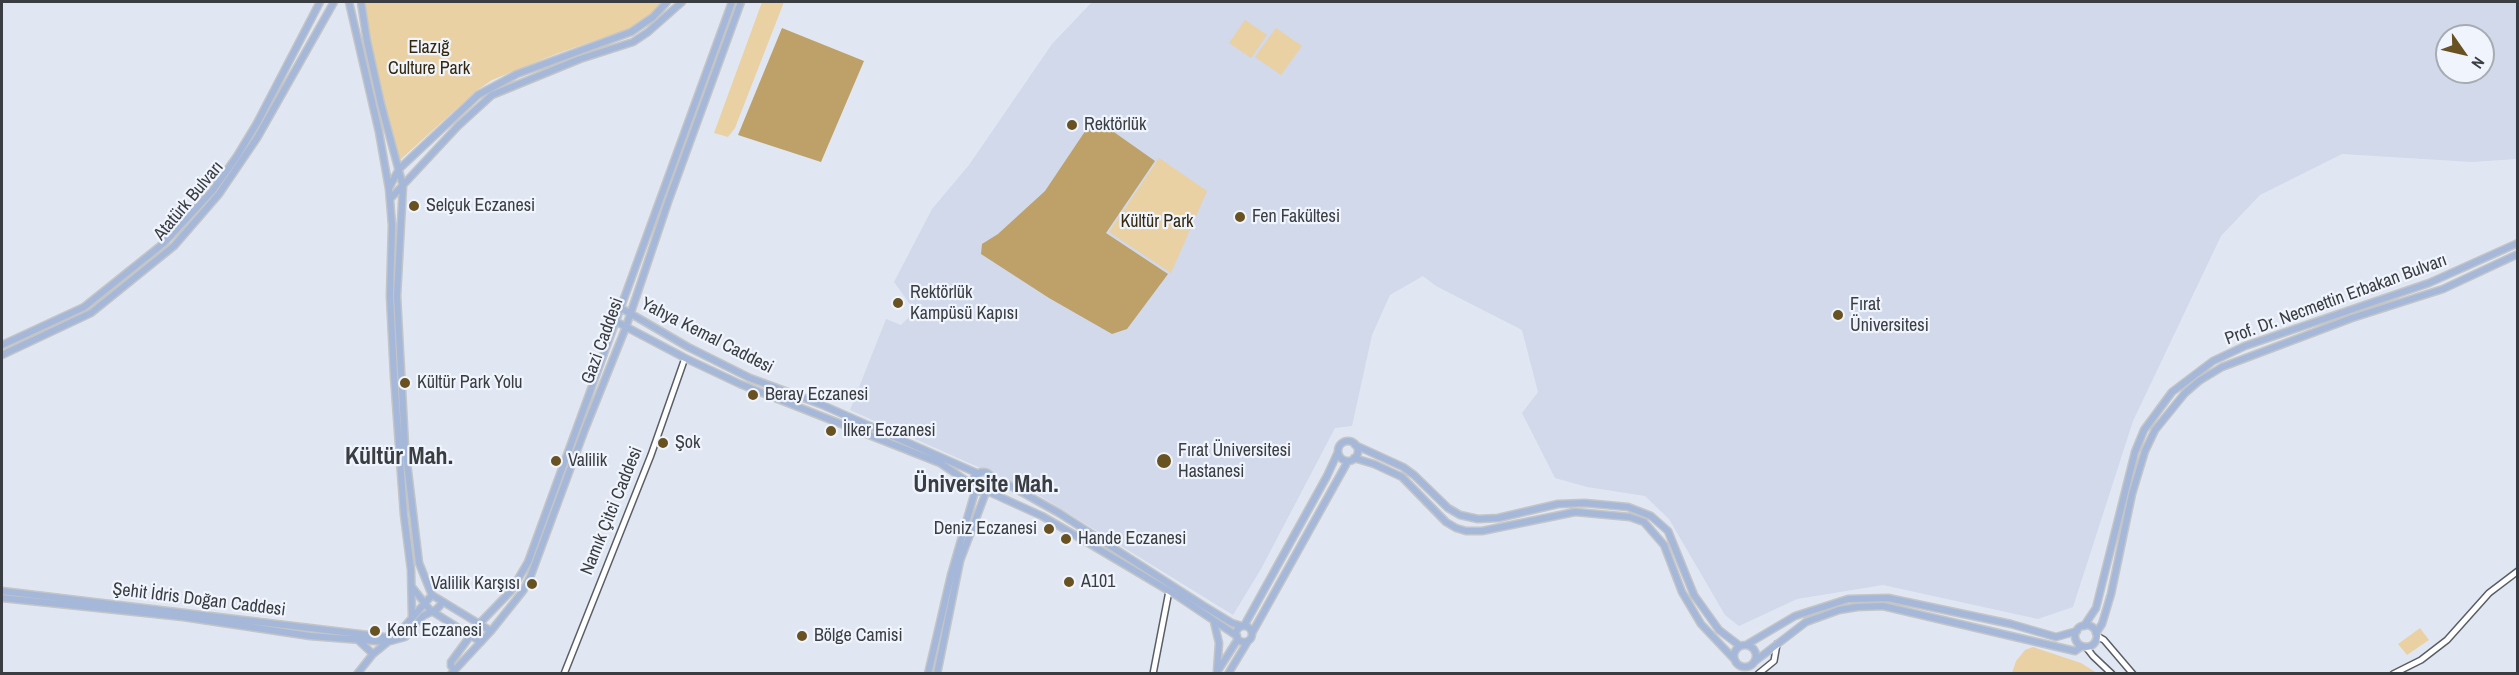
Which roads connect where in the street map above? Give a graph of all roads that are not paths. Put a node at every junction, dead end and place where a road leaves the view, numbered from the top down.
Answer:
1 (320, 2) edge
2 (334, 2) edge
3 (349, 2) edge
4 (361, 2) edge
5 (667, 2) edge
6 (682, 2) edge
7 (732, 2) edge
8 (741, 2) edge
9 (399, 169) junction
10 (403, 186) junction
11 (389, 189) junction
12 (390, 199) junction
13 (2517, 243) edge
14 (2517, 254) edge
15 (621, 308) junction
16 (630, 313) junction
17 (615, 321) junction
18 (626, 327) junction
19 (2, 345) edge
20 (2, 356) edge
21 (685, 358) junction
22 (1355, 445) junction
23 (1338, 452) junction
24 (1351, 459) junction
25 (979, 474) junction
26 (993, 480) junction
27 (975, 487) junction
28 (986, 491) junction
29 (2517, 571) edge
30 (411, 586) junction
31 (2, 591) edge
32 (1169, 591) junction
33 (432, 595) junction
34 (2, 598) edge
35 (423, 603) junction
36 (442, 603) junction
37 (433, 612) junction
38 (412, 616) junction
39 (1214, 621) junction
40 (479, 624) junction
41 (1243, 626) junction
42 (2084, 626) junction
43 (491, 631) junction
44 (2077, 631) junction
45 (1252, 633) junction
46 (2096, 634) junction
47 (471, 636) junction
48 (1237, 638) junction
49 (358, 640) junction
50 (390, 640) junction
51 (1248, 641) junction
52 (481, 642) junction
53 (1777, 644) junction
54 (1743, 645) junction
55 (2084, 646) junction
56 (373, 654) junction
57 (1735, 660) junction
58 (1754, 662) junction
59 (453, 672) edge
60 (1217, 672) edge
61 (357, 674) edge
62 (564, 674) edge
63 (928, 674) edge
64 (937, 674) edge
65 (1153, 674) edge
66 (1228, 674) edge
67 (1758, 674) edge
68 (2112, 674) edge
69 (2133, 674) edge
70 (2392, 674) edge

1 - 19 main road, Atatürk Bulvarı
2 - 20 main road, Atatürk Bulvarı
3 - 11 main road
4 - 9 main road
5 - 9 main road
6 - 10 main road
7 - 15 main road, Gazi Caddesi
8 - 16 main road, Gazi Caddesi
9 - 10 main road
9 - 11 main road
10 - 12 main road
10 - 33 main road
11 - 12 main road
12 - 30 main road
13 - 42 main road, Prof. Dr. Necmettin Erbakan Bulvarı
14 - 46 main road, Prof. Dr. Necmettin Erbakan Bulvarı
15 - 16 main road, Yahya Kemal Caddesi
15 - 17 main road, Gazi Caddesi
16 - 18 main road, Gazi Caddesi
16 - 25 main road, Yahya Kemal Caddesi
17 - 18 main road, Yahya Kemal Caddesi
17 - 40 main road, Gazi Caddesi
18 - 21 main road, Yahya Kemal Caddesi
18 - 43 main road, Gazi Caddesi
21 - 27 main road, Yahya Kemal Caddesi
21 - 62 street, Namık Çitci Caddesi
22 - 23 main road
22 - 24 main road
22 - 54 main road
23 - 24 main road
23 - 41 main road
24 - 45 main road
24 - 57 main road
25 - 26 main road
25 - 27 main road
26 - 28 main road
26 - 41 main road
27 - 28 main road
27 - 63 main road
28 - 32 main road
28 - 64 main road
29 - 70 street
30 - 35 main road
30 - 38 main road
31 - 50 main road, Şehit İdris Doğan Caddesi
32 - 39 main road
32 - 65 street
33 - 35 main road
33 - 36 main road
34 - 49 main road, Şehit İdris Doğan Caddesi
35 - 37 main road
35 - 38 main road
36 - 37 main road
36 - 40 main road
37 - 47 main road
37 - 50 main road
38 - 50 main road
39 - 48 main road
39 - 60 main road
40 - 43 main road
40 - 47 main road, Gazi Caddesi
41 - 45 main road
41 - 48 main road
42 - 44 main road
42 - 46 main road
43 - 52 main road, Gazi Caddesi
44 - 54 main road
44 - 55 main road
45 - 51 main road
46 - 55 main road
46 - 69 street
47 - 52 main road
47 - 59 main road, Gazi Caddesi
48 - 51 main road
48 - 60 main road
49 - 50 main road, Şehit İdris Doğan Caddesi
49 - 56 main road
50 - 56 main road
51 - 66 main road
52 - 59 main road, Gazi Caddesi
53 - 55 main road
53 - 58 main road
53 - 67 street
54 - 57 main road
54 - 58 main road
55 - 68 street
56 - 61 main road
57 - 58 main road

